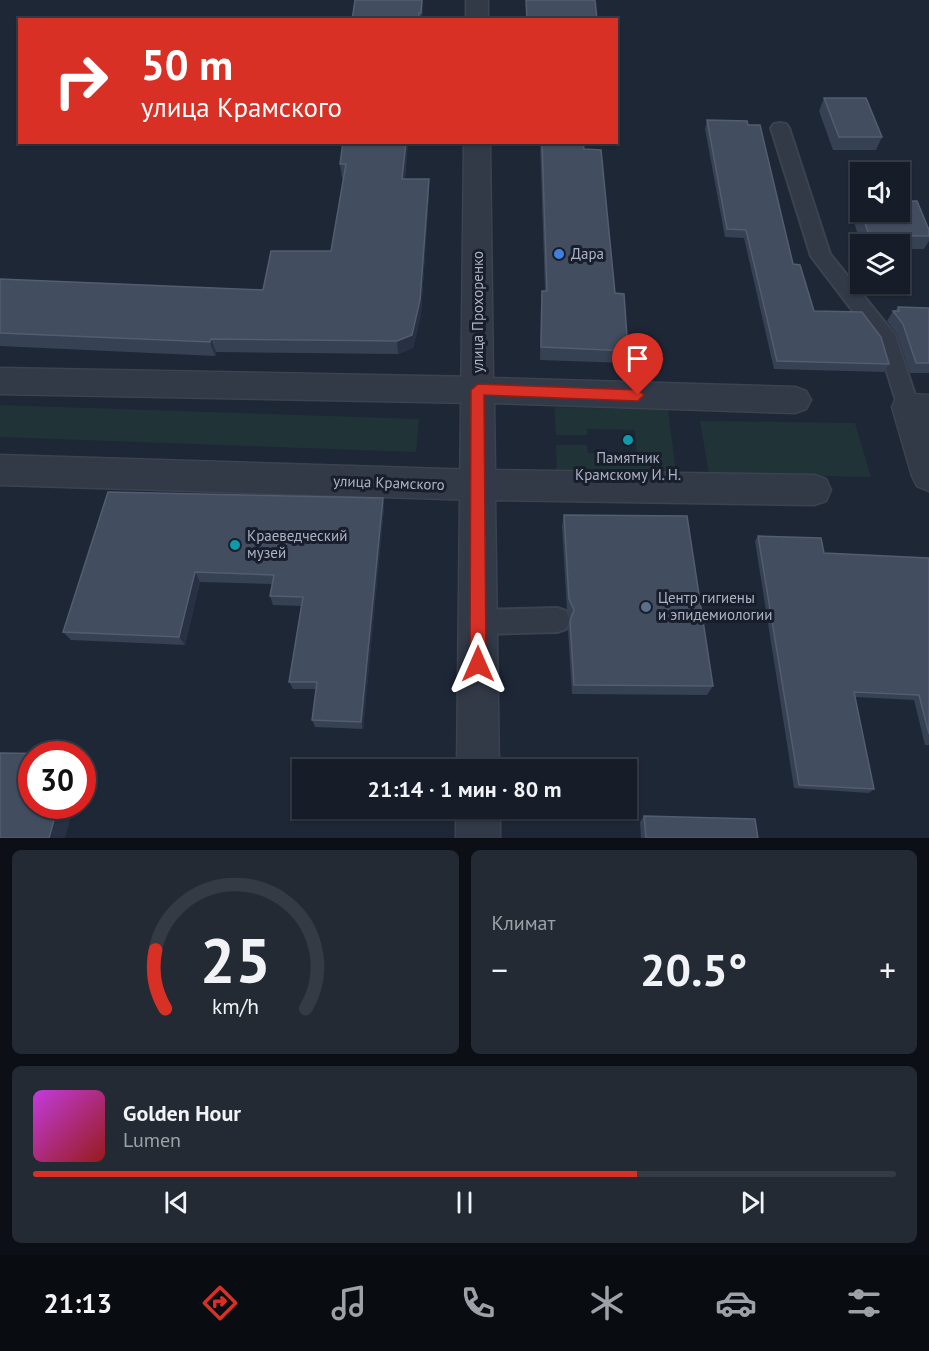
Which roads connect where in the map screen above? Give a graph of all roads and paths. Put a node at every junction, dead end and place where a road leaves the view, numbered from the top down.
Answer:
1 (477, 0) edge
2 (477, 18) edge
3 (780, 128) dead end
4 (477, 144) edge
5 (0, 381) edge
6 (478, 390) junction
7 (795, 400) dead end
8 (918, 408) edge
9 (0, 470) edge
10 (929, 477) edge
11 (478, 485) junction
12 (814, 490) dead end
13 (557, 620) dead end
14 (478, 622) junction
15 (478, 759) edge
16 (478, 819) edge
17 (478, 838) edge

1 - 2 street
3 - 8 lane
4 - 6 street, улица Прохоренко
5 - 6 street
6 - 7 street
6 - 11 street, улица Прохоренко
8 - 10 street
9 - 11 street, улица Крамского
11 - 12 street, улица Крамского
11 - 14 street, улица Прохоренко
13 - 14 lane
14 - 15 street, улица Прохоренко
16 - 17 street

